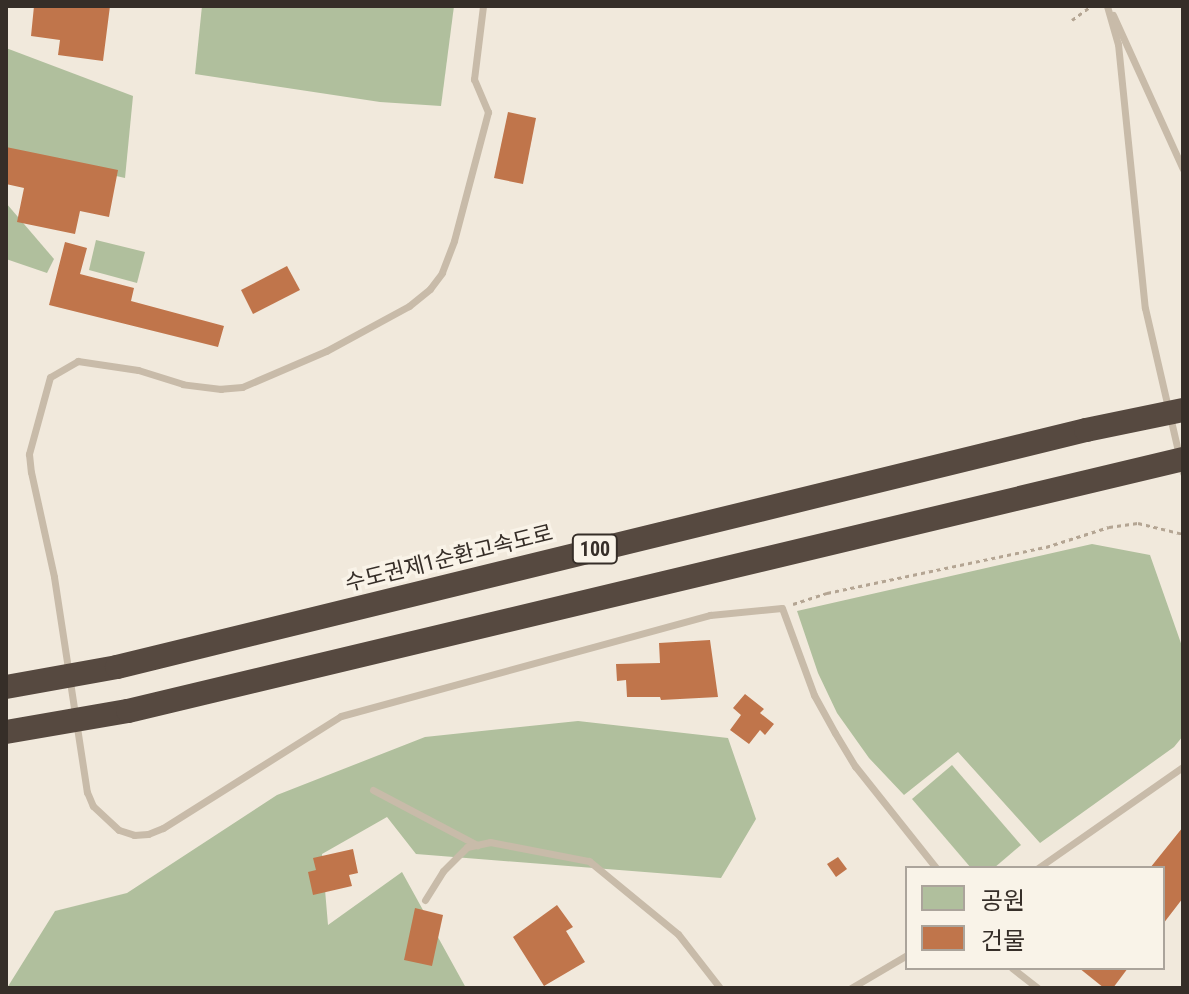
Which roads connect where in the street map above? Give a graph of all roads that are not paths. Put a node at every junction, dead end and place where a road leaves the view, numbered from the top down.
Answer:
1 (483, 6) edge
2 (1108, 6) edge
3 (1183, 169) edge
4 (1176, 412) edge
5 (1183, 459) edge
6 (1183, 473) edge
7 (6, 687) edge
8 (6, 732) edge
9 (1183, 767) edge
10 (373, 790) dead end
11 (477, 845) junction
12 (934, 866) edge
13 (1041, 866) edge
14 (425, 900) dead end
15 (905, 956) edge
16 (1015, 970) edge
17 (720, 988) edge
18 (851, 988) edge
19 (1038, 988) edge

1 - 12 lane
2 - 3 lane
2 - 4 lane
4 - 6 lane
4 - 7 highway, 수도권제1순환고속도로 / 100
5 - 8 highway, 100
9 - 13 lane
10 - 11 lane
11 - 14 lane
11 - 17 lane
15 - 18 lane
16 - 19 lane

